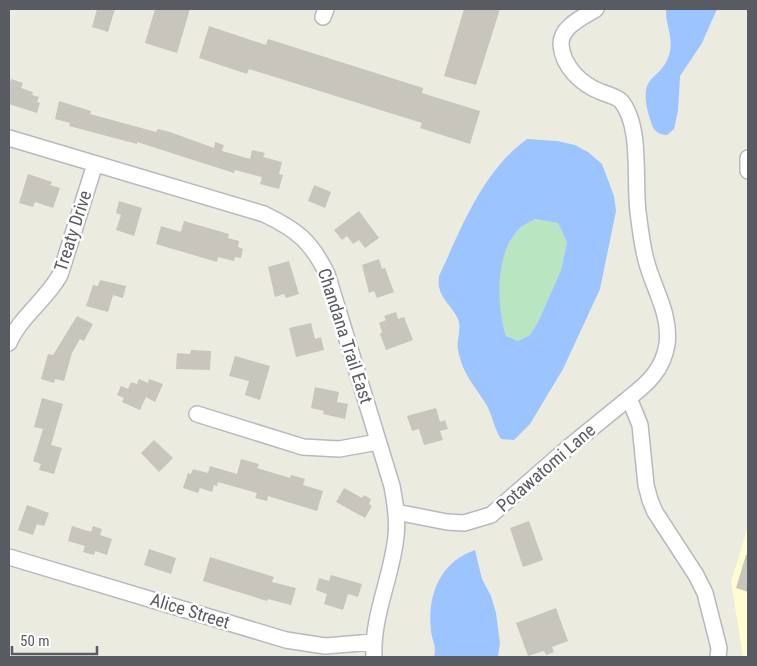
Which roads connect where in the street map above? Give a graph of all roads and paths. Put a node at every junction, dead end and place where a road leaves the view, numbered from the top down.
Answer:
1 (596, 9) edge
2 (9, 138) edge
3 (748, 158) edge
4 (95, 164) junction
5 (748, 170) edge
6 (9, 342) edge
7 (629, 398) junction
8 (196, 414) dead end
9 (378, 442) junction
10 (396, 512) junction
11 (9, 558) edge
12 (374, 650) edge
13 (718, 657) edge

1 - 7 street, Potawatomi Lane
2 - 4 street, Chandana Trail East
3 - 5 street
4 - 6 street, Treaty Drive
4 - 9 street, Chandana Trail East
7 - 10 street, Potawatomi Lane
7 - 13 street
8 - 9 street
9 - 10 street, Chandana Trail East
10 - 12 street, Chandana Trail East
11 - 12 street, Alice Street

